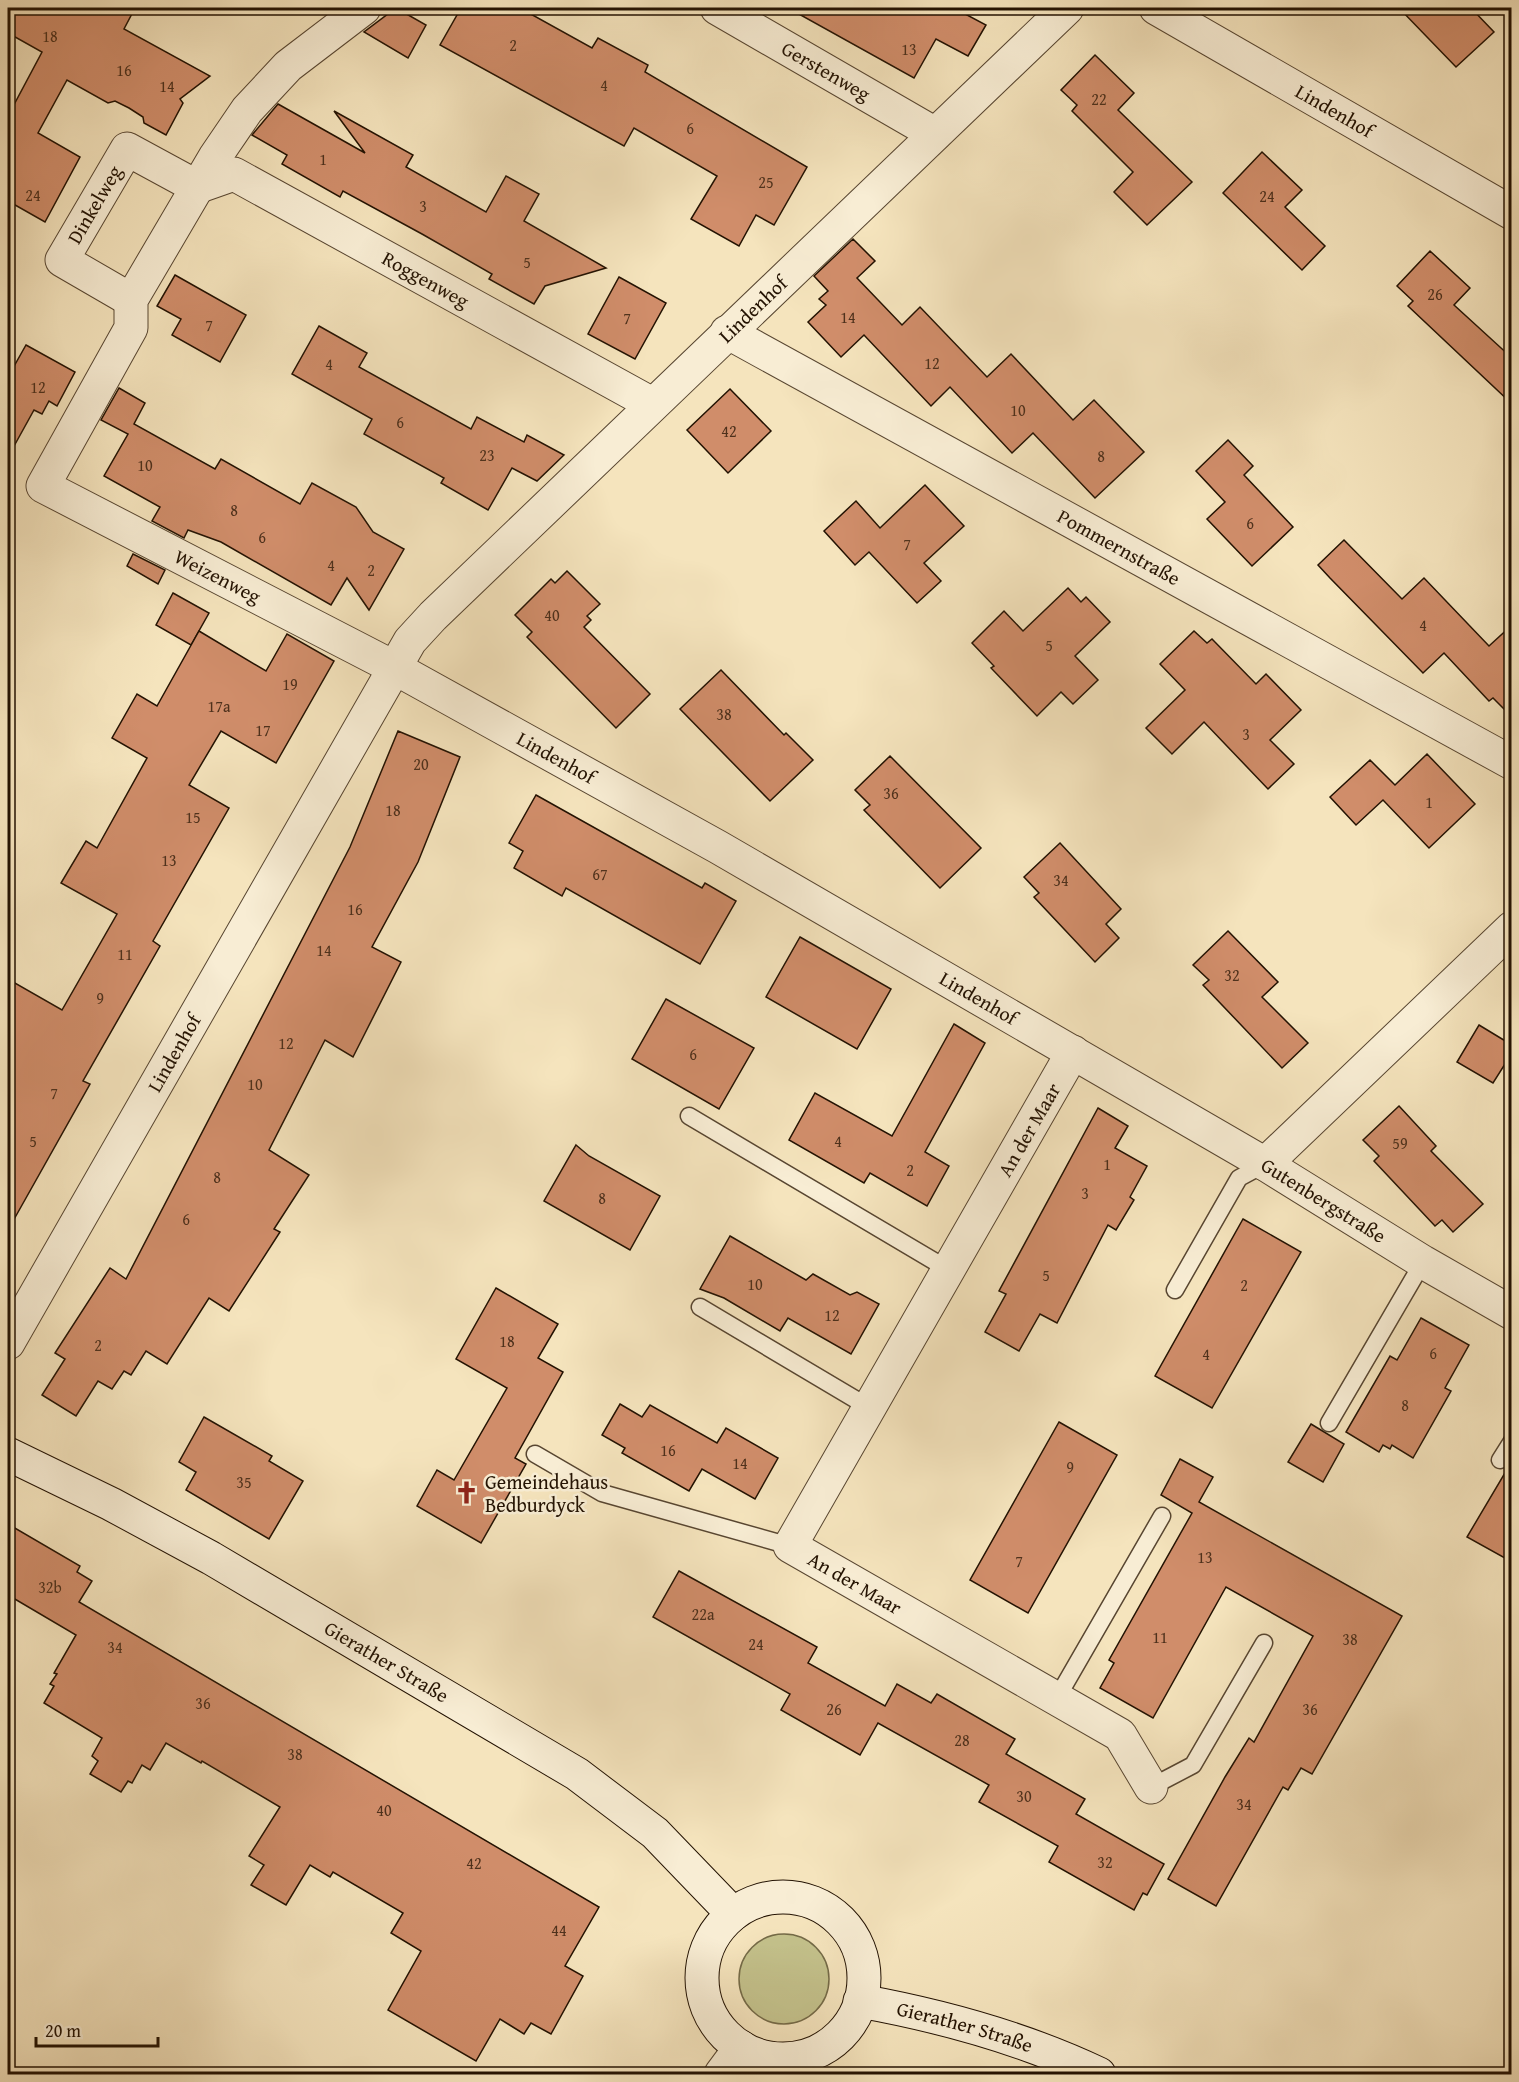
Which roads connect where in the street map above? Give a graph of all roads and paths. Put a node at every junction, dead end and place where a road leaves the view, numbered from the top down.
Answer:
1 (364, 8) edge
2 (717, 8) edge
3 (1067, 8) edge
4 (1156, 8) edge
5 (935, 134) junction
6 (197, 187) junction
7 (1512, 213) edge
8 (131, 300) junction
9 (727, 332) junction
10 (652, 404) junction
11 (393, 667) junction
12 (1512, 763) edge
13 (1512, 928) edge
14 (1073, 1052) junction
15 (689, 1116) dead end
16 (1265, 1164) junction
17 (1423, 1262) junction
18 (949, 1270) junction
19 (1176, 1290) dead end
20 (700, 1307) dead end
21 (1512, 1313) edge
22 (8, 1343) edge
23 (870, 1408) junction
24 (1329, 1423) dead end
25 (1512, 1441) edge
26 (8, 1454) edge
27 (535, 1454) dead end
28 (1500, 1460) dead end
29 (1162, 1516) dead end
30 (790, 1546) junction
31 (1264, 1643) dead end
32 (1058, 1698) junction
33 (1151, 1787) joint
34 (733, 1914) junction
35 (861, 2001) junction
36 (741, 2047) junction
37 (721, 2074) edge
38 (1099, 2074) edge

1 - 6 street
2 - 5 street, Gerstenweg
3 - 5 street, Lindenhof
4 - 7 street, Lindenhof
5 - 9 street, Lindenhof
6 - 8 street
6 - 8 street, Dinkelweg
6 - 10 street, Roggenweg
8 - 11 street, Weizenweg
9 - 10 street, Lindenhof
9 - 12 street, Pommernstraße
10 - 11 street, Lindenhof
11 - 14 street, Lindenhof
11 - 22 street, Lindenhof
13 - 16 street
14 - 16 street, Lindenhof
14 - 18 street, An der Maar
15 - 18 lane
16 - 17 street, Gutenbergstraße
16 - 19 lane, Gutenbergstraße
17 - 21 street, Gutenbergstraße
17 - 24 lane
18 - 23 street, An der Maar
20 - 23 lane
23 - 30 street, An der Maar
25 - 28 lane
26 - 34 street, Gierather Straße
27 - 30 lane
29 - 32 lane
30 - 32 street, An der Maar
31 - 33 lane, An der Maar
32 - 33 street, An der Maar
34 - 35 street
34 - 36 street
35 - 36 street
35 - 38 street, Gierather Straße
36 - 37 street

